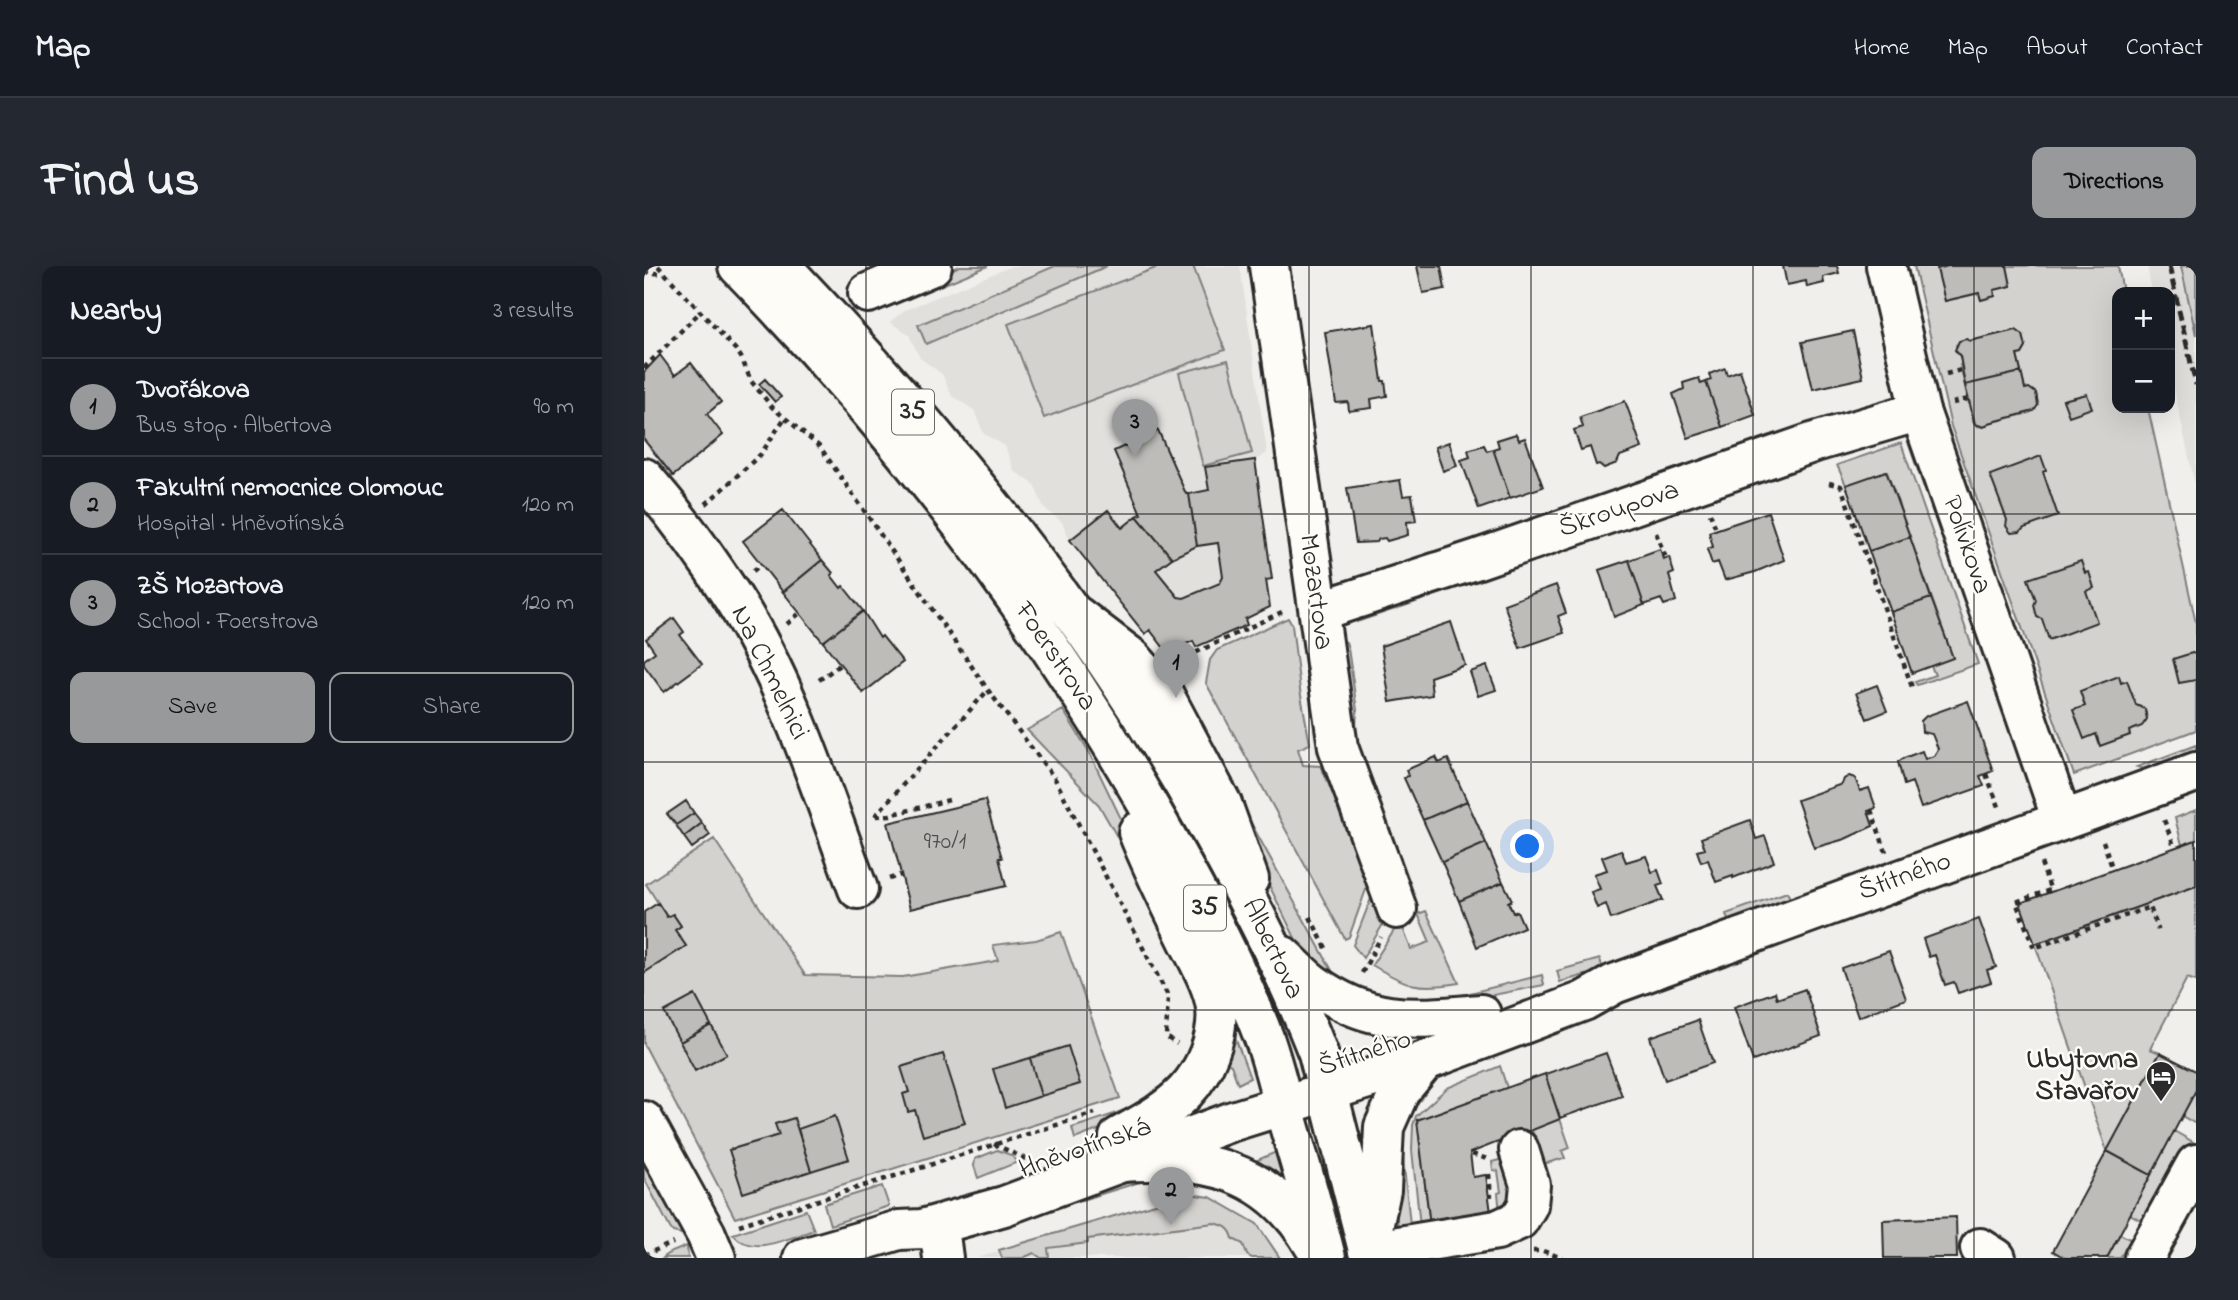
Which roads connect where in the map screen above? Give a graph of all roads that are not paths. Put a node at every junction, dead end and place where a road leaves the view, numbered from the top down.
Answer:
1 (738, 266) edge
2 (781, 266) edge
3 (932, 266) edge
4 (1269, 266) edge
5 (1886, 266) edge
6 (868, 293) dead end
7 (1920, 411) junction
8 (644, 478) edge
9 (1038, 563) joint
10 (1307, 609) junction
11 (1113, 743) junction
12 (2196, 772) edge
13 (2062, 820) junction
14 (875, 883) road end
15 (1397, 909) road end
16 (1268, 938) junction
17 (1614, 984) junction
18 (1481, 1014) junction
19 (1425, 1060) junction
20 (1324, 1080) junction
21 (1280, 1094) junction
22 (644, 1121) edge
23 (1113, 1137) junction
24 (1519, 1150) dead end
25 (2196, 1164) edge
26 (944, 1241) edge
27 (902, 1244) edge
28 (1369, 1254) edge
29 (716, 1258) edge
30 (803, 1258) edge
31 (1324, 1258) edge
32 (2144, 1258) edge

1 - 11 street, Foerstrova / 35
2 - 9 street, Foerstrova / 35
3 - 6 street
4 - 10 street, Mozartova
5 - 7 street, Polívkova
7 - 10 street, Škroupova
7 - 13 street, Polívkova
8 - 14 street, Na Chmelnici
9 - 16 street, Albertova / 35
10 - 15 street, Mozartova
11 - 21 street, Foerstrova / 35
11 - 23 street
12 - 13 street, Štítného
13 - 17 street, Štítného
16 - 18 street
16 - 20 street, Albertova / 35
17 - 18 street, Štítného
17 - 19 street, Štítného
18 - 20 street, Štítného
19 - 20 street, Štítného
19 - 28 street
20 - 21 street, Hněvotínská
20 - 28 street, Albertova / 35
21 - 23 street, Hněvotínská
21 - 31 street, 35
22 - 29 street
23 - 26 street, Hněvotínská
23 - 27 street, Hněvotínská
23 - 31 street
24 - 28 street
25 - 32 street
26 - 27 street, Hněvotínská
27 - 30 street, Hněvotínská

